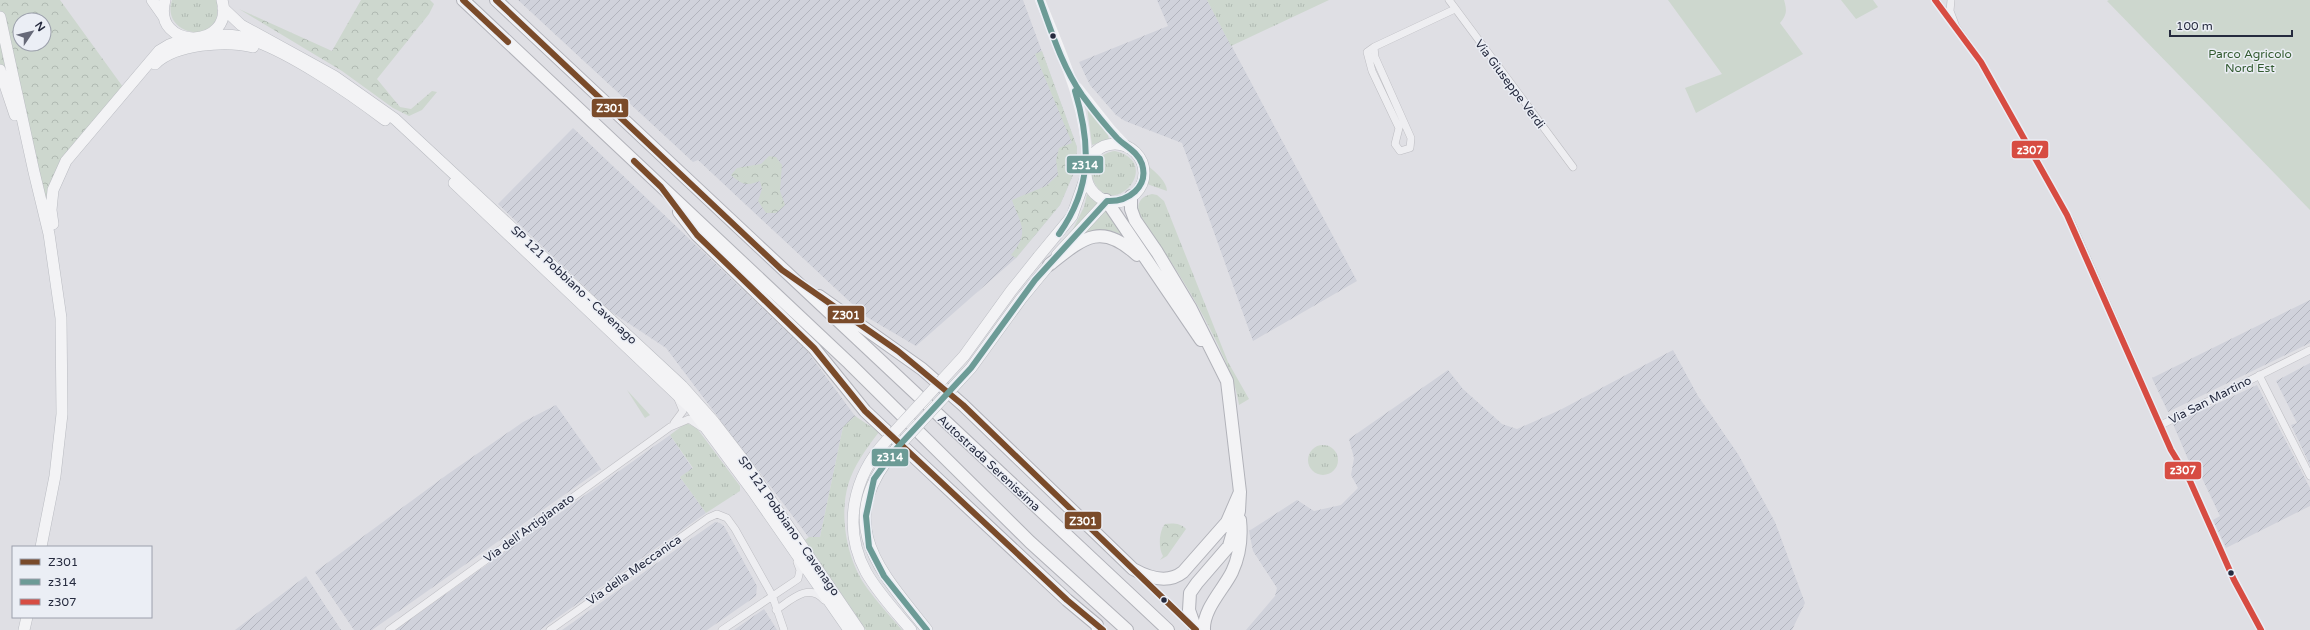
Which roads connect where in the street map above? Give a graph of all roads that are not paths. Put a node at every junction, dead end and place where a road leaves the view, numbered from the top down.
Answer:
1 (152, 0) edge
2 (166, 0) edge
3 (463, 0) edge
4 (496, 0) edge
5 (1040, 0) edge
6 (1449, 0) edge
7 (1935, 0) edge
8 (1951, 0) edge
9 (222, 4) edge
10 (1455, 9) junction
11 (0, 17) edge
12 (167, 21) junction
13 (1956, 27) junction
14 (208, 35) junction
15 (188, 38) junction
16 (1374, 47) junction
17 (0, 70) edge
18 (314, 73) junction
19 (1071, 77) junction
20 (126, 90) junction
21 (1128, 148) junction
22 (1087, 164) junction
23 (1573, 167) dead end
24 (1086, 176) junction
25 (661, 187) junction
26 (1131, 196) junction
27 (1106, 201) junction
28 (42, 205) junction
29 (1049, 265) junction
30 (782, 270) junction
31 (1154, 272) junction
32 (60, 308) junction
33 (2310, 350) edge
34 (1224, 372) junction
35 (2259, 375) junction
36 (659, 376) junction
37 (2160, 425) junction
38 (670, 427) junction
39 (736, 468) junction
40 (2310, 476) edge
41 (1240, 492) junction
42 (1239, 511) junction
43 (788, 542) junction
44 (41, 546) edge
45 (811, 576) junction
46 (798, 579) junction
47 (772, 595) junction
48 (776, 610) junction
49 (27, 618) edge
50 (841, 618) junction
51 (24, 630) edge
52 (389, 630) edge
53 (550, 630) edge
54 (722, 630) edge
55 (784, 630) edge
56 (849, 630) edge
57 (856, 630) edge
58 (860, 630) edge
59 (911, 630) edge
60 (927, 630) edge
61 (1098, 630) edge
62 (1127, 630) edge
63 (1168, 630) edge
64 (1196, 630) edge
65 (1204, 630) edge
66 (2261, 630) edge

1 - 12 main road
2 - 12 main road
3 - 25 highway
4 - 30 highway, Autostrada Serenissima
5 - 19 street
6 - 10 street, Via Giuseppe Verdi
7 - 13 street
8 - 13 street
9 - 14 main road, SP 121 Pobbiano - Cavenago
9 - 58 main road, SP 121 Pobbiano - Cavenago
10 - 16 street
10 - 23 street, Via Giuseppe Verdi
11 - 28 main road
12 - 15 main road
13 - 37 street
14 - 15 main road, SP 121 Pobbiano - Cavenago
14 - 18 main road, SP 121 Pobbiano - Cavenago
15 - 20 main road, SP 121 Pobbiano - Cavenago
16 - 16 street
17 - 28 main road
18 - 20 main road
18 - 36 main road, SP 121 Pobbiano - Cavenago
19 - 21 street
19 - 22 street
20 - 32 main road
21 - 22 main road
21 - 26 main road
22 - 24 main road
24 - 27 main road
24 - 59 main road, bridge
25 - 61 highway
25 - 62 highway
26 - 27 main road
26 - 34 highway
27 - 29 main road
27 - 31 highway
28 - 32 main road
29 - 31 highway
29 - 60 main road, bridge
30 - 41 highway
30 - 63 highway, Autostrada Serenissima
31 - 34 highway
32 - 44 main road
33 - 35 street, Via San Martino
34 - 41 highway
35 - 37 street, Via San Martino
35 - 40 street, Via San Martino
36 - 38 street, Via dell'Artigianato
36 - 39 main road, SP 121 Pobbiano - Cavenago
37 - 66 street
38 - 39 street, Via dell'Artigianato
38 - 52 street, Via dell'Artigianato
39 - 43 main road, SP 121 Pobbiano - Cavenago
41 - 42 highway
42 - 64 highway
42 - 65 highway
43 - 45 main road, SP 121 Pobbiano - Cavenago
43 - 46 street
45 - 46 street
45 - 50 main road, SP 121 Pobbiano - Cavenago
45 - 57 main road
46 - 47 street
47 - 48 street
47 - 53 street, Via della Meccanica
47 - 54 street
48 - 50 street
48 - 55 street
49 - 51 main road
50 - 56 main road, SP 121 Pobbiano - Cavenago

